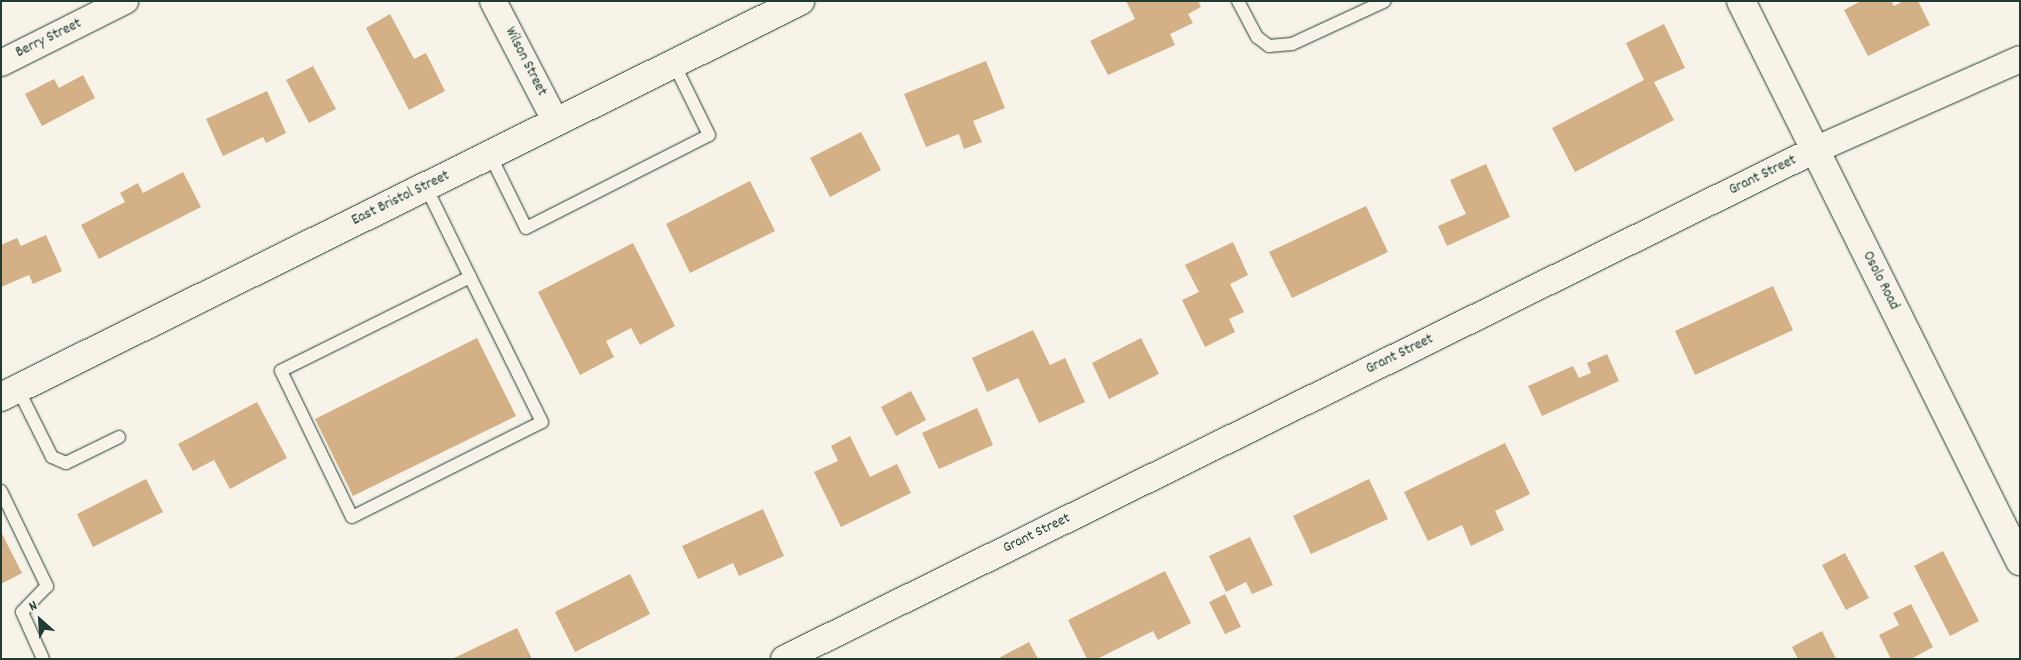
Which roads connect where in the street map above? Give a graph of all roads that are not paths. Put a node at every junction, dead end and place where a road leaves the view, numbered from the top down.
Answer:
1 (124, 1) edge
2 (494, 1) edge
3 (800, 1) edge
4 (1238, 1) edge
5 (1385, 1) edge
6 (1741, 1) edge
7 (2020, 59) edge
8 (1, 63) edge
9 (674, 64) junction
10 (556, 122) junction
11 (1815, 150) junction
12 (490, 155) junction
13 (426, 187) junction
14 (470, 277) junction
15 (10, 393) edge
16 (118, 437) dead end
17 (1, 491) edge
18 (2020, 561) edge
19 (43, 659) edge
20 (784, 659) edge

1 - 8 street, Berry Street
2 - 10 street, Wilson Street
3 - 9 main road, East Bristol Street
4 - 5 lane
6 - 11 main road, Osolo Road
7 - 11 street, Grant Street
9 - 10 main road, East Bristol Street
9 - 12 lane
10 - 12 main road, East Bristol Street
11 - 18 main road, Osolo Road
11 - 20 street, Grant Street
12 - 13 main road, East Bristol Street
13 - 14 lane
13 - 15 main road, East Bristol Street
14 - 14 lane
15 - 16 lane
17 - 19 lane

